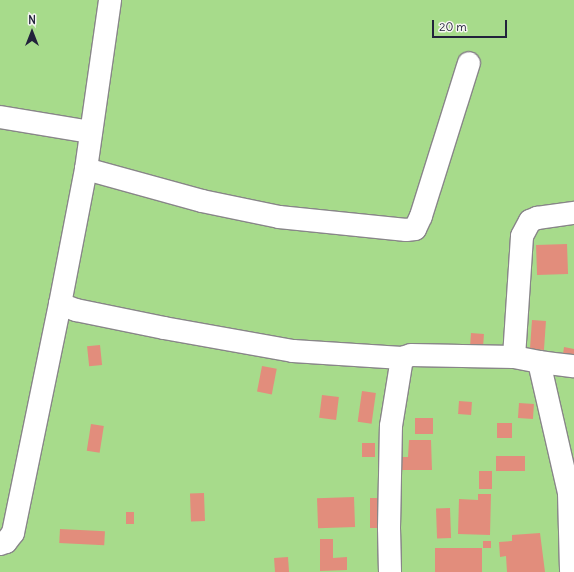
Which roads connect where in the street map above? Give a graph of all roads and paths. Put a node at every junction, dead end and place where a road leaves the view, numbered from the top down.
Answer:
1 (110, 0) edge
2 (470, 63) dead end
3 (0, 117) edge
4 (91, 132) junction
5 (86, 169) junction
6 (574, 213) edge
7 (60, 304) junction
8 (514, 357) junction
9 (402, 358) junction
10 (539, 362) junction
11 (574, 366) edge
12 (0, 544) edge
13 (390, 572) edge
14 (571, 572) edge

1 - 4 street
2 - 5 street
3 - 4 street
4 - 5 street
5 - 7 street
6 - 8 street
7 - 9 street
7 - 12 street
8 - 9 street
8 - 10 street
9 - 13 street
10 - 11 street
10 - 14 street

